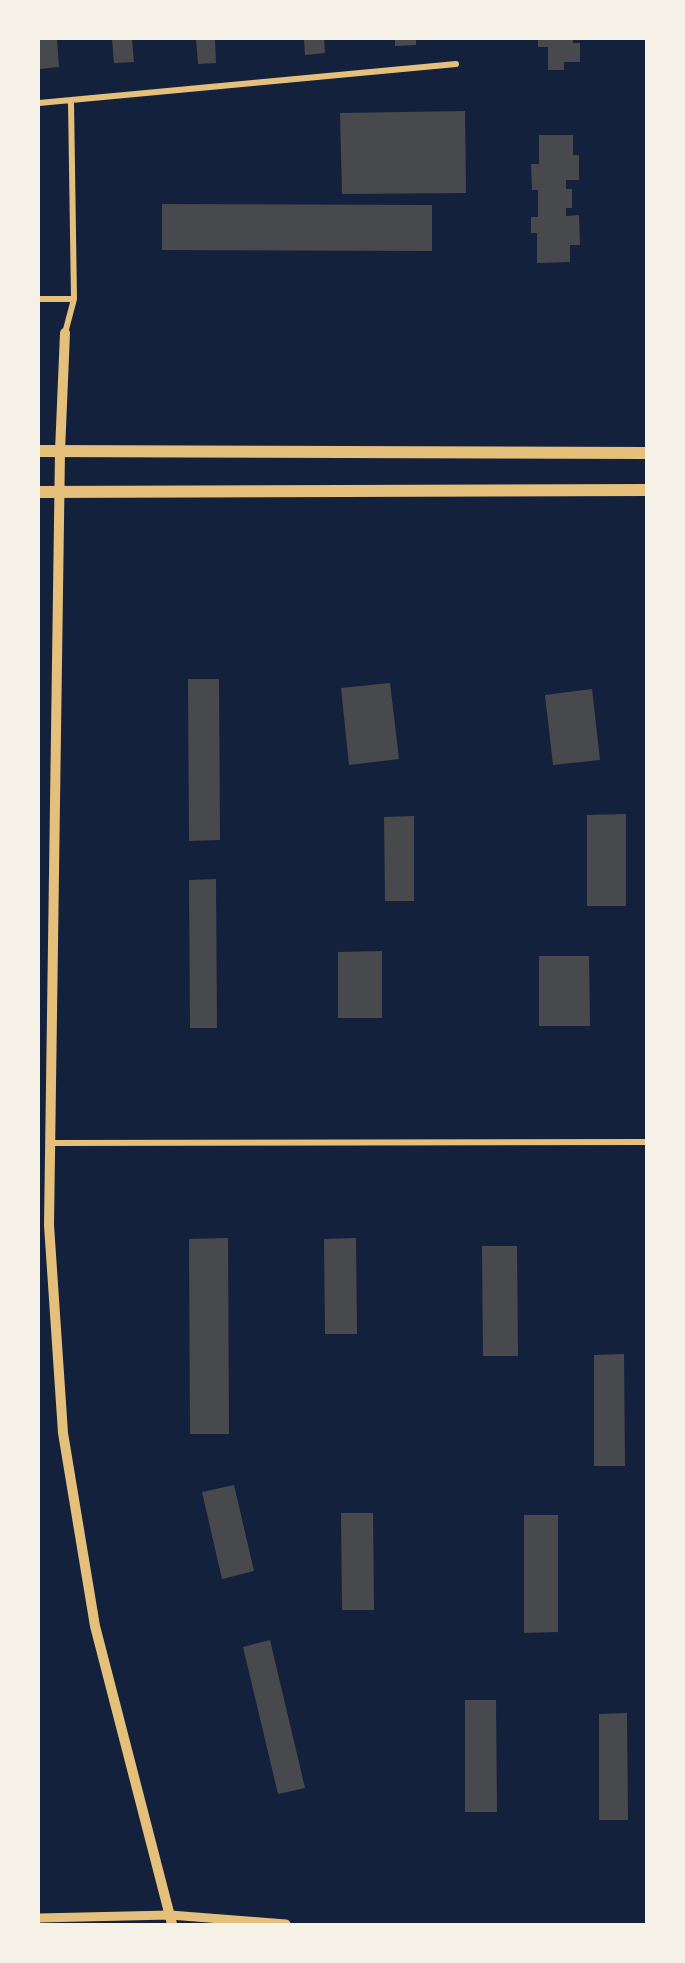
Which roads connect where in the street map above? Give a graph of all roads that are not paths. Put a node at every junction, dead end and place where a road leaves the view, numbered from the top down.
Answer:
1 (456, 64) dead end
2 (71, 102) junction
3 (39, 103) edge
4 (39, 299) edge
5 (74, 299) junction
6 (65, 333) joint
7 (39, 451) edge
8 (60, 451) junction
9 (646, 453) edge
10 (646, 490) edge
11 (39, 492) edge
12 (60, 492) junction
13 (646, 1142) edge
14 (50, 1143) junction
15 (39, 1918) edge
16 (171, 1920) edge
17 (286, 1924) edge

1 - 2 street
2 - 3 street
2 - 5 street
4 - 5 street
5 - 6 street
6 - 8 main road
7 - 8 main road
8 - 9 main road
8 - 12 main road
10 - 12 main road
11 - 12 main road
12 - 14 main road
13 - 14 street
14 - 16 main road
15 - 16 street
16 - 17 street

